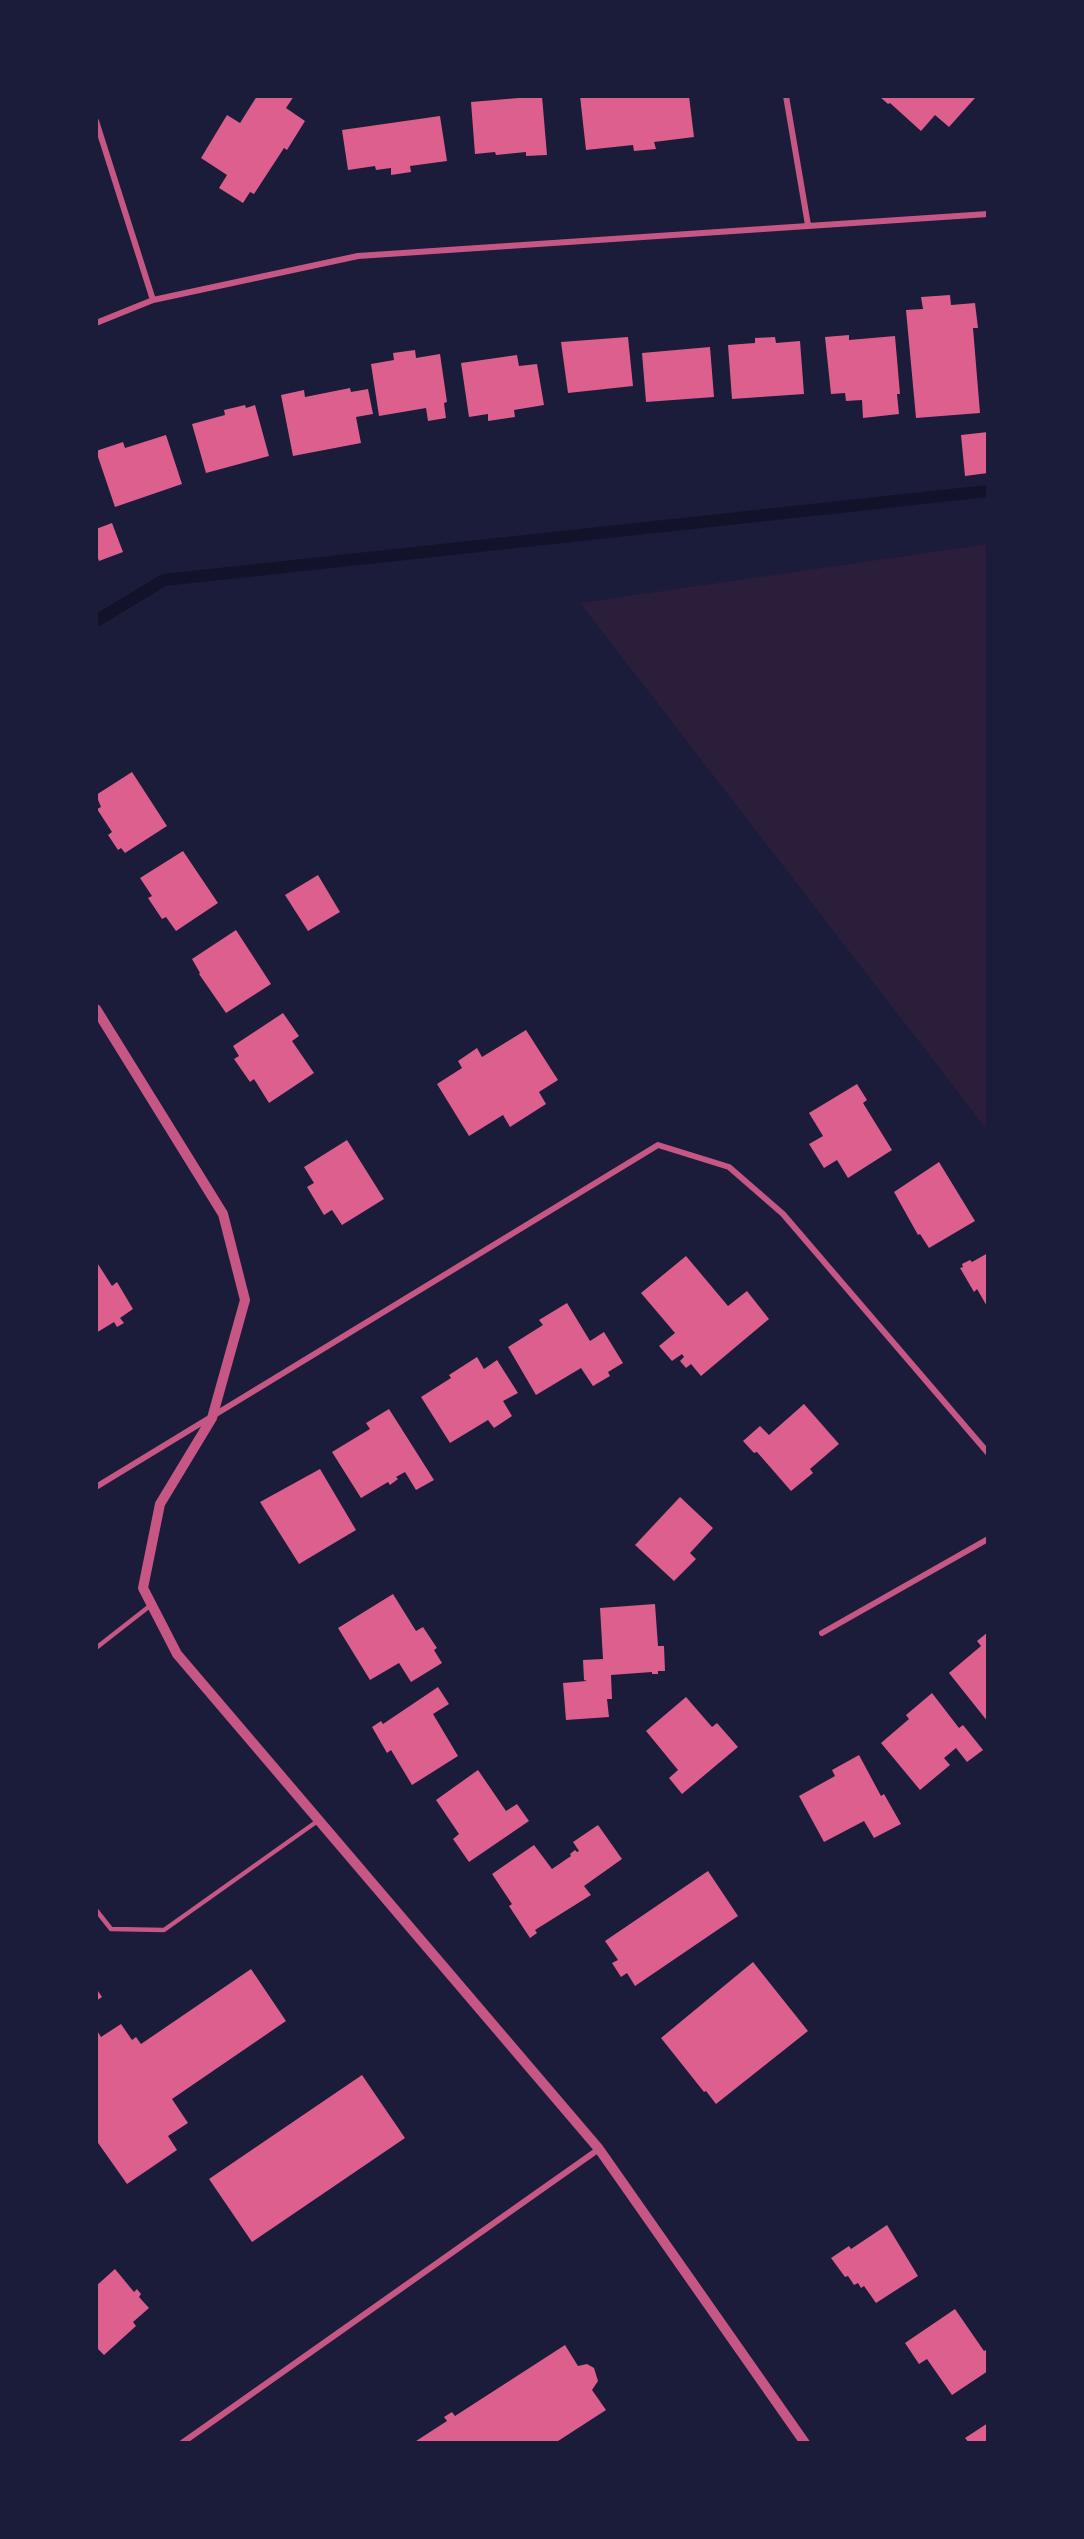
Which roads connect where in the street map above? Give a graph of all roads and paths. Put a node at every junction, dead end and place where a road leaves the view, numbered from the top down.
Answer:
1 (786, 96) edge
2 (96, 120) edge
3 (988, 214) edge
4 (808, 225) junction
5 (153, 300) junction
6 (96, 323) edge
7 (96, 1009) edge
8 (212, 1418) junction
9 (988, 1453) edge
10 (96, 1487) edge
11 (988, 1539) edge
12 (152, 1604) junction
13 (822, 1633) dead end
14 (96, 1648) edge
15 (319, 1820) junction
16 (96, 1910) edge
17 (599, 2149) junction
18 (182, 2443) edge
19 (805, 2443) edge

1 - 4 street
2 - 5 street
3 - 4 street
4 - 5 street
5 - 6 street
7 - 8 street
8 - 9 street
8 - 10 street
8 - 12 street
11 - 13 street
12 - 14 lane
12 - 15 street
15 - 16 lane
15 - 17 street
17 - 18 street
17 - 19 street

